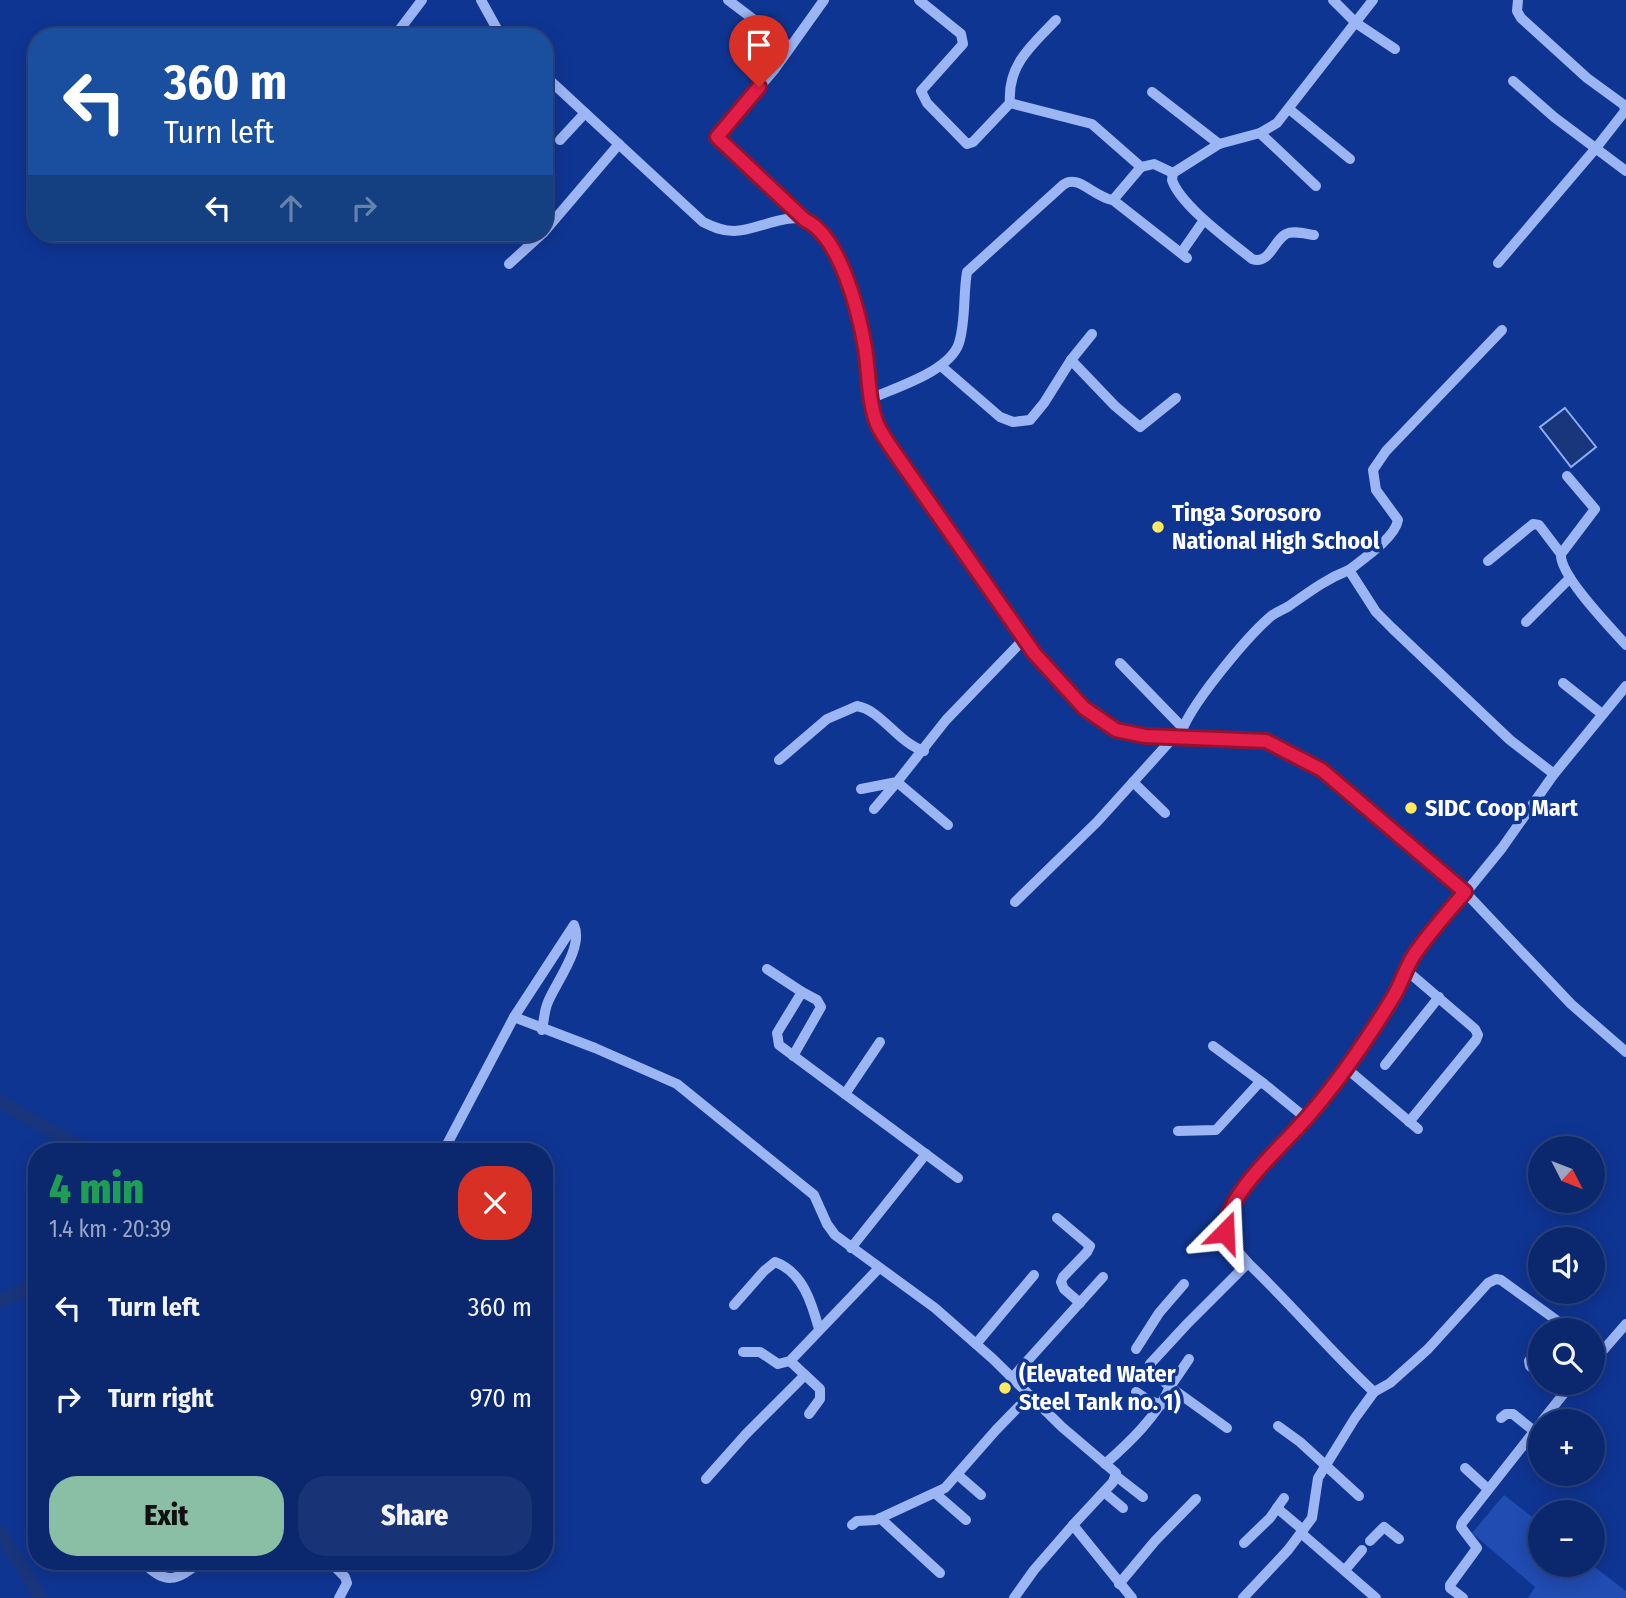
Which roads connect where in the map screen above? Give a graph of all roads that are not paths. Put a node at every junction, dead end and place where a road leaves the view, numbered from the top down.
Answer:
1 (422, 0) edge
2 (481, 0) edge
3 (728, 0) edge
4 (824, 0) edge
5 (919, 0) edge
6 (1334, 0) edge
7 (1373, 0) edge
8 (1518, 0) edge
9 (1056, 20) dead end
10 (1356, 23) junction
11 (401, 28) edge
12 (496, 28) edge
13 (790, 47) junction
14 (1395, 49) dead end
15 (1513, 81) dead end
16 (553, 83) edge
17 (1152, 92) dead end
18 (1010, 103) junction
19 (1289, 109) junction
20 (585, 113) junction
21 (1260, 133) junction
22 (560, 140) dead end
23 (619, 144) junction
24 (1219, 144) junction
25 (1596, 148) junction
26 (1350, 159) dead end
27 (1141, 167) junction
28 (1626, 171) edge
29 (1173, 173) junction
30 (1316, 186) dead end
31 (1113, 200) junction
32 (805, 220) junction
33 (1204, 220) junction
34 (553, 221) edge
35 (1314, 234) dead end
36 (533, 242) edge
37 (1498, 263) dead end
38 (509, 264) dead end
39 (1502, 330) dead end
40 (1093, 334) dead end
41 (1071, 360) junction
42 (941, 366) junction
43 (872, 398) junction
44 (1176, 398) dead end
45 (1567, 476) dead end
46 (1562, 554) junction
47 (1488, 561) dead end
48 (1349, 570) junction
49 (1570, 578) junction
50 (1526, 622) dead end
51 (1025, 638) junction
52 (1626, 645) edge
53 (1120, 663) dead end
54 (1563, 683) dead end
55 (1626, 686) edge
56 (1602, 714) junction
57 (1178, 734) junction
58 (923, 751) junction
59 (779, 760) dead end
60 (1554, 774) junction
61 (897, 782) junction
62 (1133, 782) junction
63 (861, 789) dead end
64 (874, 809) dead end
65 (1165, 813) dead end
66 (948, 825) dead end
67 (1465, 892) junction
68 (1015, 902) dead end
69 (767, 969) dead end
70 (1406, 970) junction
71 (802, 992) junction
72 (1439, 997) junction
73 (514, 1017) junction
74 (542, 1030) junction
75 (880, 1042) dead end
76 (1213, 1046) dead end
77 (1626, 1052) edge
78 (793, 1056) junction
79 (1385, 1065) dead end
80 (1346, 1068) junction
81 (1263, 1083) junction
82 (845, 1094) junction
83 (1307, 1119) junction
84 (1178, 1131) dead end
85 (448, 1143) edge
86 (926, 1154) junction
87 (958, 1178) dead end
88 (1057, 1218) dead end
89 (851, 1248) junction
90 (1248, 1263) junction
91 (879, 1268) junction
92 (1034, 1275) dead end
93 (1103, 1277) dead end
94 (1184, 1284) dead end
95 (1080, 1303) junction
96 (734, 1305) dead end
97 (1550, 1318) edge
98 (1626, 1324) edge
99 (819, 1329) junction
100 (976, 1344) junction
101 (1136, 1349) dead end
102 (1605, 1351) edge
103 (743, 1352) dead end
104 (1189, 1359) dead end
105 (790, 1361) junction
106 (805, 1375) junction
107 (1012, 1378) junction
108 (1170, 1387) junction
109 (1136, 1392) dead end
110 (1374, 1392) junction
111 (1030, 1395) junction
112 (1562, 1395) edge
113 (1161, 1405) junction
114 (1551, 1409) edge
115 (809, 1414) dead end
116 (1502, 1418) dead end
117 (1528, 1420) edge
118 (1278, 1426) dead end
119 (1227, 1429) dead end
120 (1528, 1439) edge
121 (1105, 1464) junction
122 (1326, 1465) junction
123 (1465, 1468) dead end
124 (958, 1475) junction
125 (1116, 1475) junction
126 (706, 1479) dead end
127 (1488, 1489) junction
128 (1104, 1492) junction
129 (936, 1494) junction
130 (981, 1495) dead end
131 (1359, 1496) dead end
132 (1143, 1497) dead end
133 (1196, 1499) dead end
134 (1124, 1508) dead end
135 (880, 1518) junction
136 (966, 1520) dead end
137 (852, 1525) dead end
138 (1073, 1525) junction
139 (1302, 1532) junction
140 (1399, 1539) dead end
141 (1244, 1543) dead end
142 (153, 1570) edge
143 (190, 1570) edge
144 (338, 1570) edge
145 (1345, 1570) junction
146 (940, 1573) dead end
147 (1119, 1584) junction
148 (339, 1598) edge
149 (1014, 1598) edge
150 (1132, 1598) edge
151 (1243, 1598) edge
152 (1376, 1598) edge
153 (1464, 1598) edge

1 - 11 street
2 - 12 street
3 - 13 street
4 - 13 street
5 - 18 street
6 - 10 street
7 - 10 street
8 - 25 street
9 - 18 street
10 - 14 street
10 - 19 street
13 - 32 street
15 - 25 street
16 - 20 street
17 - 24 street
18 - 27 street
19 - 21 street
19 - 26 street
20 - 22 street
20 - 23 street
21 - 24 street
21 - 30 street
23 - 32 street
23 - 34 street
24 - 29 street
25 - 28 street
25 - 37 street
27 - 29 street
27 - 31 street
29 - 33 street
31 - 33 street
31 - 42 street
32 - 43 street
33 - 35 street
36 - 38 street
39 - 48 street
40 - 41 street
41 - 42 street
41 - 44 street
42 - 43 street
43 - 51 street
45 - 46 street
46 - 47 street
46 - 49 street
48 - 57 street
48 - 60 street
49 - 50 street
49 - 52 street
51 - 57 street
51 - 58 street
53 - 57 street
54 - 56 street
55 - 56 street
56 - 60 street
57 - 62 street
57 - 67 street
58 - 59 street
58 - 61 street
60 - 67 street
61 - 63 street
61 - 64 street
61 - 66 street
62 - 65 street
62 - 68 street
67 - 70 street
67 - 77 street
69 - 71 street
70 - 72 street
70 - 80 street
71 - 78 street
71 - 78 street
72 - 79 street
72 - 80 street
73 - 74 street
73 - 74 street
73 - 85 street
74 - 89 street
75 - 82 street
76 - 81 street
78 - 82 street
80 - 83 street
81 - 83 street
81 - 84 street
82 - 86 street
83 - 90 street
86 - 87 street
86 - 89 street
88 - 95 street
89 - 91 street
90 - 108 street
90 - 110 street
91 - 99 street
91 - 100 street
92 - 100 street
93 - 95 street
94 - 101 street
95 - 107 street
96 - 99 street
97 - 110 street
98 - 102 street
99 - 105 street
100 - 107 street
103 - 105 street
104 - 108 street
105 - 106 street
106 - 115 street
106 - 126 street
107 - 111 street
108 - 113 street
108 - 119 street
109 - 113 street
110 - 122 street
111 - 121 street
111 - 124 street
112 - 114 street
113 - 121 street
116 - 117 street
118 - 122 street
120 - 127 street
121 - 125 street
122 - 131 street
122 - 139 street
123 - 127 street
124 - 129 street
124 - 130 street
125 - 128 street
125 - 132 street
127 - 153 street
128 - 134 street
128 - 138 street
129 - 135 street
129 - 136 street
133 - 147 street
135 - 137 street
135 - 146 street
138 - 147 street
138 - 149 street
139 - 141 street
139 - 145 street
139 - 151 street
140 - 145 street
142 - 143 street
144 - 148 street
145 - 152 street
147 - 150 street

